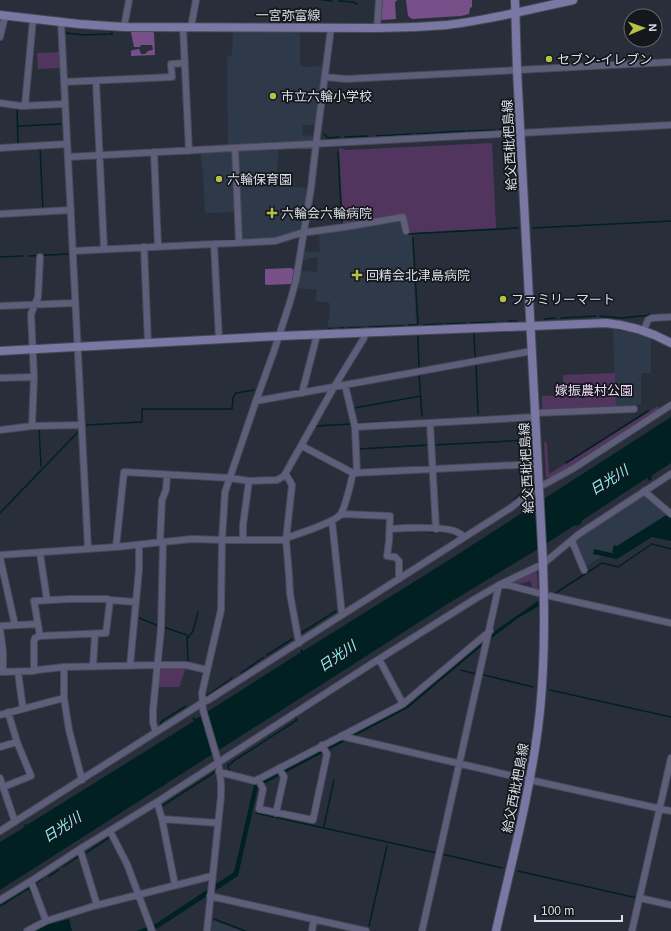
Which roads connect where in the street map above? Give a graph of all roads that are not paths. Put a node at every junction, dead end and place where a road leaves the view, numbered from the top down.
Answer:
1 (129, 0) edge
2 (196, 0) edge
3 (379, 0) edge
4 (514, 0) edge
5 (573, 0) edge
6 (515, 13) junction
7 (2, 15) edge
8 (33, 19) junction
9 (61, 22) junction
10 (124, 27) junction
11 (187, 27) junction
12 (331, 28) junction
13 (377, 28) junction
14 (0, 37) edge
15 (671, 62) edge
16 (185, 63) junction
17 (517, 70) junction
18 (325, 77) junction
19 (96, 81) junction
20 (64, 82) junction
21 (0, 103) edge
22 (65, 104) junction
23 (25, 106) junction
24 (671, 125) edge
25 (520, 133) junction
26 (67, 144) junction
27 (316, 144) junction
28 (0, 148) edge
29 (235, 148) junction
30 (189, 151) junction
31 (154, 152) junction
32 (100, 155) junction
33 (68, 157) junction
34 (71, 210) junction
35 (0, 214) edge
36 (406, 231) dead end
37 (304, 233) junction
38 (239, 242) junction
39 (214, 244) junction
40 (158, 246) junction
41 (144, 247) junction
42 (104, 249) junction
43 (73, 251) junction
44 (40, 257) dead end
45 (75, 303) junction
46 (35, 305) junction
47 (0, 306) edge
48 (671, 317) edge
49 (531, 325) junction
50 (644, 330) junction
51 (364, 332) junction
52 (317, 335) junction
53 (279, 336) junction
54 (219, 339) junction
55 (148, 343) junction
56 (671, 343) edge
57 (77, 346) junction
58 (32, 349) junction
59 (0, 351) edge
60 (532, 351) junction
61 (34, 377) junction
62 (0, 378) edge
63 (345, 385) junction
64 (334, 387) junction
65 (302, 392) junction
66 (256, 401) junction
67 (671, 405) edge
68 (634, 409) dead end
69 (535, 415) junction
70 (430, 423) junction
71 (82, 425) junction
72 (32, 426) junction
73 (355, 427) junction
74 (0, 430) edge
75 (302, 446) junction
76 (538, 464) junction
77 (433, 469) junction
78 (355, 473) junction
79 (286, 474) junction
80 (671, 474) edge
81 (167, 475) junction
82 (230, 478) junction
83 (249, 481) junction
84 (539, 489) junction
85 (644, 492) junction
86 (341, 514) junction
87 (671, 514) edge
88 (332, 521) junction
89 (436, 528) junction
90 (390, 529) junction
91 (464, 537) junction
92 (286, 539) junction
93 (222, 540) junction
94 (243, 540) junction
95 (572, 541) junction
96 (162, 542) junction
97 (138, 545) junction
98 (116, 547) junction
99 (88, 549) junction
100 (40, 553) junction
101 (0, 555) edge
102 (0, 558) edge
103 (543, 564) junction
104 (584, 570) dead end
105 (399, 579) junction
106 (499, 585) junction
107 (538, 593) dead end
108 (552, 596) dead end
109 (46, 600) junction
110 (110, 600) junction
111 (136, 602) junction
112 (342, 615) junction
113 (671, 623) edge
114 (38, 624) junction
115 (15, 625) junction
116 (0, 627) edge
117 (489, 632) junction
118 (95, 634) junction
119 (40, 636) junction
120 (299, 643) junction
121 (379, 659) junction
122 (158, 665) junction
123 (93, 666) junction
124 (130, 666) junction
125 (64, 667) junction
126 (207, 670) junction
127 (34, 671) junction
128 (2, 672) edge
129 (18, 672) junction
130 (64, 698) junction
131 (202, 703) junction
132 (403, 704) junction
133 (23, 709) junction
134 (8, 712) junction
135 (0, 715) edge
136 (156, 732) junction
137 (342, 736) junction
138 (17, 742) junction
139 (323, 746) junction
140 (0, 747) edge
141 (671, 758) edge
142 (218, 762) junction
143 (460, 764) junction
144 (280, 769) junction
145 (219, 772) junction
146 (0, 778) edge
147 (82, 780) junction
148 (530, 780) junction
149 (260, 782) junction
150 (3, 787) junction
151 (157, 802) junction
152 (660, 808) junction
153 (671, 811) edge
154 (276, 813) junction
155 (162, 819) junction
156 (15, 822) junction
157 (218, 823) junction
158 (0, 831) edge
159 (110, 831) junction
160 (80, 848) junction
161 (212, 876) junction
162 (31, 881) junction
163 (175, 885) junction
164 (138, 894) junction
165 (210, 895) junction
166 (640, 898) junction
167 (0, 900) edge
168 (97, 905) junction
169 (671, 905) edge
170 (314, 920) junction
171 (46, 921) junction
172 (151, 928) edge
173 (340, 928) edge
174 (27, 931) edge
175 (207, 931) edge
176 (312, 931) edge
177 (366, 931) edge
178 (422, 931) edge
179 (496, 931) edge
180 (632, 931) edge

1 - 10 street
2 - 11 street
3 - 13 street
4 - 6 main road, 給父西枇杷島線
5 - 6 main road, 一宮弥富線
6 - 13 main road, 一宮弥富線
6 - 17 main road, 給父西枇杷島線
7 - 8 main road, 一宮弥富線
7 - 14 street
8 - 9 main road, 一宮弥富線
8 - 23 street
9 - 10 main road, 一宮弥富線
9 - 20 street
10 - 11 main road, 一宮弥富線
11 - 12 main road, 一宮弥富線
11 - 16 street
12 - 13 main road, 一宮弥富線
12 - 18 street
15 - 17 street
16 - 19 street
16 - 30 street
17 - 18 street
17 - 25 main road, 給父西枇杷島線
18 - 27 street
19 - 20 street
19 - 32 street
20 - 22 street
21 - 23 street
22 - 23 street
22 - 26 street
24 - 25 street
25 - 27 street
25 - 49 main road, 給父西枇杷島線
26 - 28 street
26 - 33 street
27 - 29 street
27 - 37 street
29 - 30 street
29 - 38 street
30 - 31 street
31 - 32 street
31 - 40 street
32 - 33 street
32 - 42 street
33 - 34 street
34 - 35 street
34 - 43 street
36 - 37 street
37 - 38 street
37 - 53 street
38 - 39 street
39 - 40 street
39 - 54 street
40 - 41 street
41 - 42 street
41 - 55 street
42 - 43 street
43 - 45 street
44 - 46 street
45 - 46 street
45 - 57 street
46 - 47 street
46 - 58 street
48 - 50 street
49 - 50 main road
49 - 51 main road
49 - 60 main road, 給父西枇杷島線
50 - 56 main road
51 - 52 main road
51 - 64 street
52 - 53 main road
52 - 65 street
53 - 54 main road
53 - 66 street
54 - 55 main road
55 - 57 main road
57 - 58 main road
57 - 71 street
58 - 59 main road
58 - 61 street
60 - 63 street
60 - 69 main road, 給父西枇杷島線
61 - 62 street
61 - 72 street
63 - 64 street
63 - 73 street
64 - 65 street
64 - 75 street
65 - 66 street
66 - 82 street
67 - 84 street
68 - 69 street
69 - 70 street
69 - 76 main road, 給父西枇杷島線
70 - 73 street
70 - 77 street
71 - 72 street
71 - 99 street
72 - 74 street
73 - 78 street
75 - 78 street
75 - 79 street
76 - 77 street
76 - 84 main road, 給父西枇杷島線
77 - 78 street
77 - 89 street
78 - 86 street
79 - 83 street
79 - 92 street
80 - 85 street
81 - 82 street
81 - 96 street
81 - 98 street
82 - 83 street
82 - 93 street
83 - 94 street
84 - 91 street
84 - 103 main road, 給父西枇杷島線
85 - 87 street
85 - 95 street
86 - 88 street
86 - 90 street
88 - 92 street
88 - 112 street
89 - 90 street
89 - 91 street
90 - 105 street
91 - 105 street
92 - 94 street
92 - 120 street
93 - 94 street
93 - 96 street
93 - 126 street
95 - 103 street
95 - 104 street
96 - 97 street
96 - 122 street
97 - 98 street
97 - 111 street
98 - 99 street
99 - 100 street
100 - 101 street
100 - 109 street
102 - 115 street
103 - 106 street
103 - 148 main road, 給父西枇杷島線
105 - 112 street
106 - 107 street
106 - 117 street
106 - 121 street
108 - 113 street
109 - 110 street
109 - 114 street
110 - 111 street
110 - 118 street
111 - 124 street
112 - 120 street
114 - 115 street
114 - 119 street
115 - 116 street
116 - 128 street
117 - 132 street
117 - 143 street
118 - 119 street
118 - 123 street
119 - 127 street
120 - 131 street
121 - 132 street
121 - 142 street
122 - 124 street
122 - 126 street
122 - 136 street
123 - 124 street
123 - 125 street
125 - 127 street
125 - 130 street
126 - 131 street
127 - 129 street
128 - 129 street
129 - 133 street
130 - 133 street
130 - 147 street
131 - 136 street
131 - 142 street
132 - 137 street
133 - 134 street
134 - 135 street
134 - 138 street
136 - 147 street
137 - 139 street
137 - 143 street
138 - 140 street
138 - 150 street
139 - 144 street
139 - 154 street
141 - 152 street
142 - 145 street
142 - 151 street
143 - 148 street
143 - 178 street
144 - 149 street
144 - 154 street
145 - 149 street
145 - 157 street
146 - 150 street
147 - 156 street
148 - 152 street
148 - 179 main road, 給父西枇杷島線
149 - 154 street
150 - 156 street
151 - 155 street
151 - 159 street
152 - 153 street
152 - 166 street
155 - 157 street
155 - 163 street
156 - 158 street
157 - 161 street
159 - 160 street
159 - 164 street
160 - 162 street
160 - 168 street
161 - 163 street
161 - 165 street
162 - 167 street
162 - 171 street
163 - 164 street
164 - 168 street
164 - 172 street
165 - 170 street
165 - 175 street
166 - 169 street
166 - 180 street
168 - 171 street
170 - 173 street
170 - 176 street
171 - 174 street
173 - 177 street

